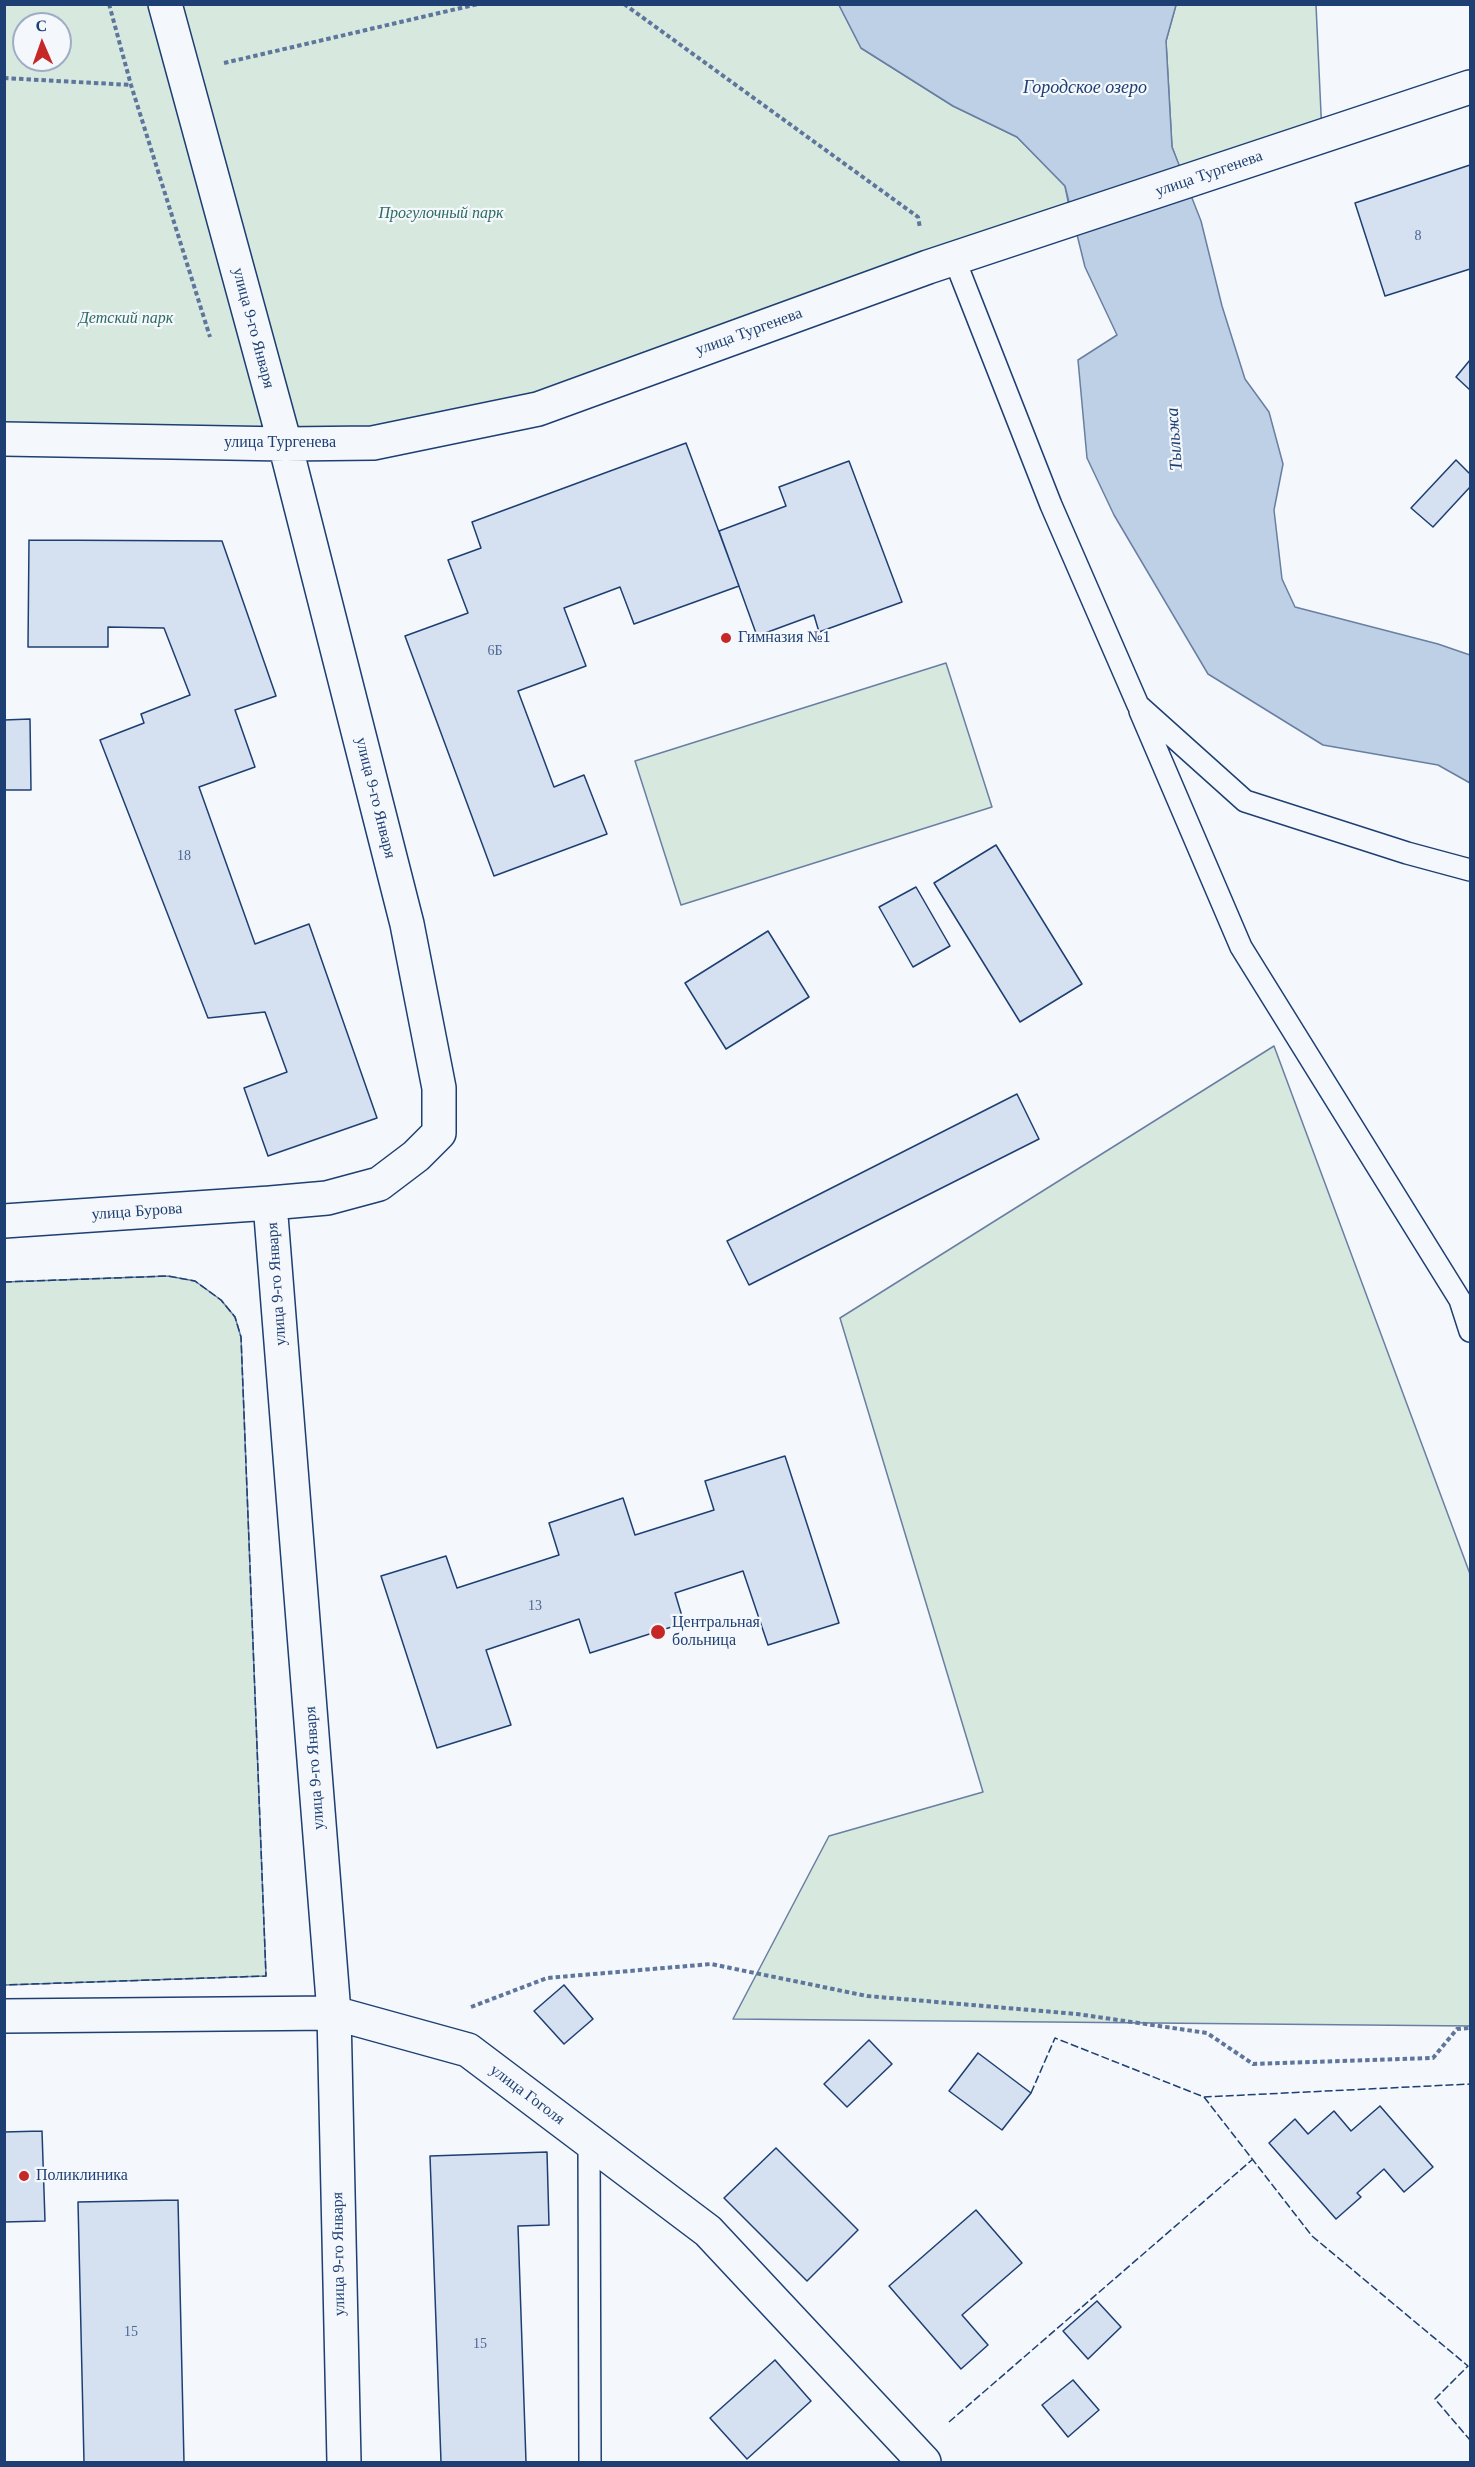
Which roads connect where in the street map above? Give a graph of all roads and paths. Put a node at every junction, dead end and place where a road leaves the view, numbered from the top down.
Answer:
1 (109, 4) edge
2 (165, 4) edge
3 (478, 4) edge
4 (624, 4) edge
5 (184, 73) junction
6 (4, 78) edge
7 (131, 85) junction
8 (1470, 87) edge
9 (941, 263) junction
10 (212, 342) dead end
11 (4, 439) edge
12 (285, 444) junction
13 (1138, 705) junction
14 (1470, 870) edge
15 (270, 1203) junction
16 (4, 1221) edge
17 (1470, 1331) edge
18 (469, 2007) dead end
19 (334, 2013) junction
20 (4, 2016) edge
21 (1470, 2028) edge
22 (589, 2141) junction
23 (344, 2463) edge
24 (590, 2463) edge
25 (924, 2463) edge

1 - 7 path
2 - 5 street, улица 9-го Января
3 - 5 path
4 - 9 path
5 - 12 street, улица 9-го Января
6 - 7 path
7 - 10 path
8 - 9 street, улица Тургенева
9 - 12 street, улица Тургенева
9 - 13 lane
11 - 12 street, улица Тургенева
12 - 15 street, улица 9-го Января
13 - 14 lane
13 - 17 lane
15 - 16 street, улица Бурова
15 - 19 street, улица 9-го Января
18 - 21 path
19 - 20 street, улица Гоголя
19 - 22 street, улица Гоголя
19 - 23 street, улица 9-го Января
22 - 24 lane
22 - 25 street, улица Гоголя

